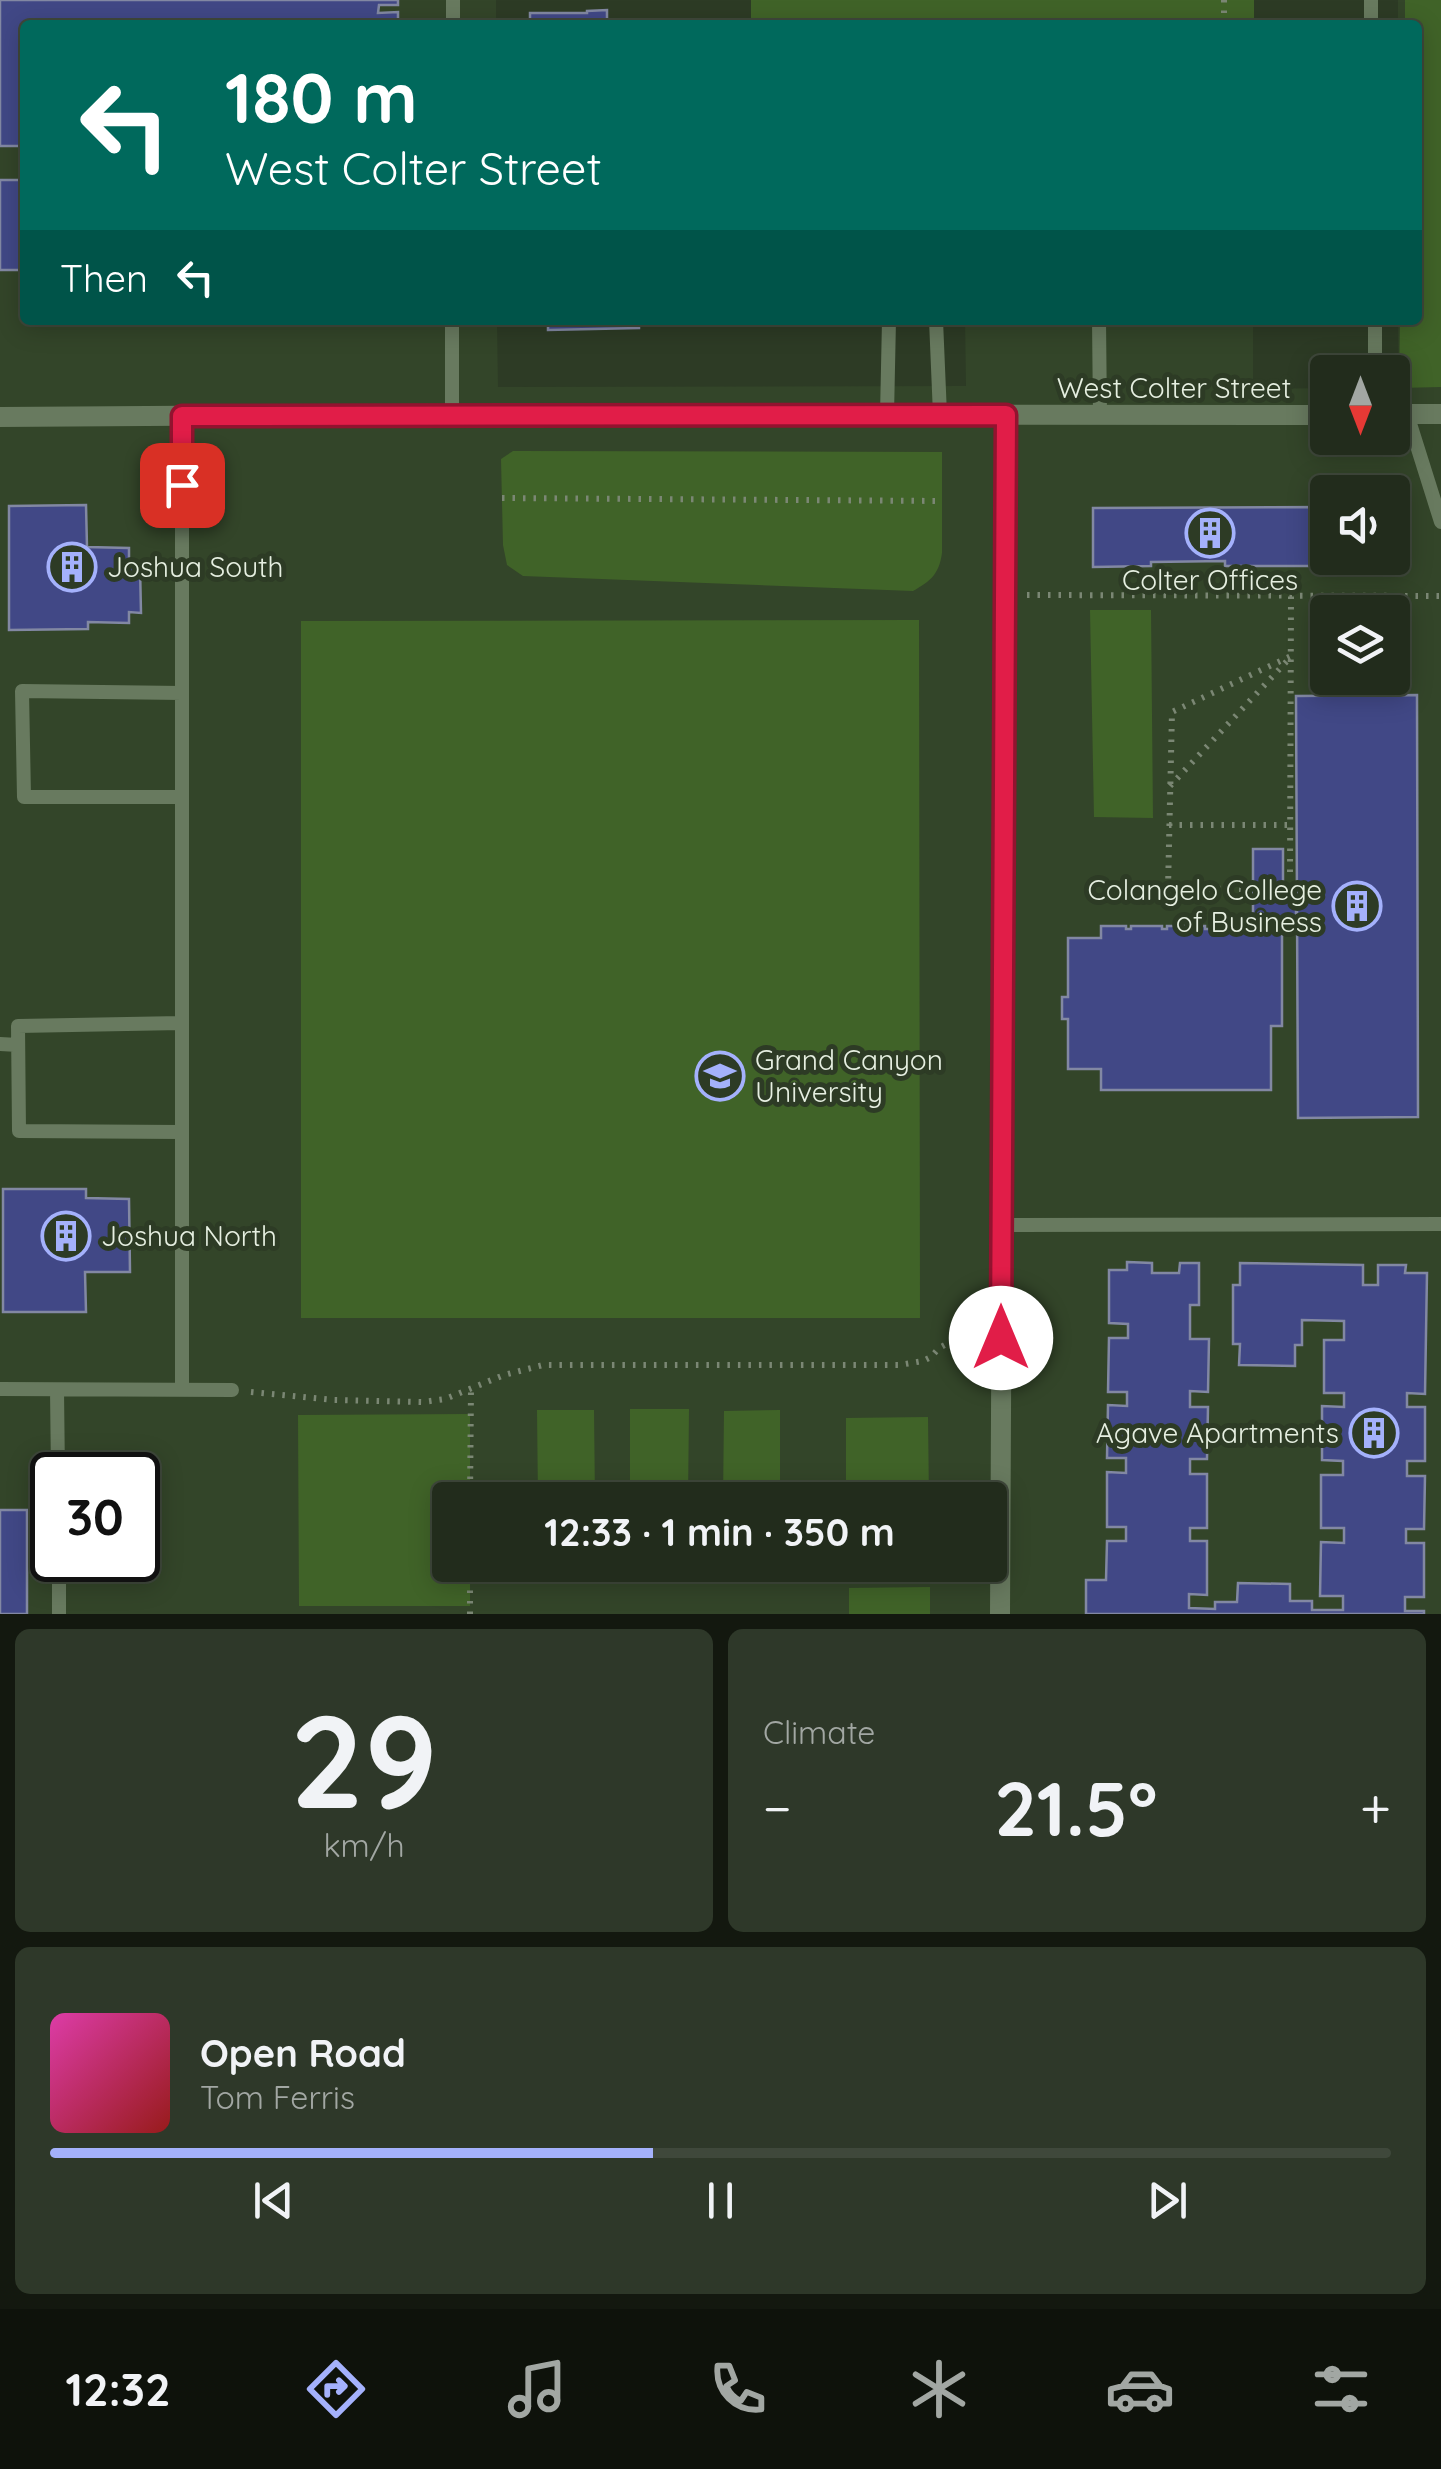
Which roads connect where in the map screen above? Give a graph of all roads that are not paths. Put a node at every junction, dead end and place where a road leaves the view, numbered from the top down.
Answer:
1 (452, 325) edge
2 (889, 325) edge
3 (936, 325) edge
4 (1099, 325) edge
5 (1375, 325) edge
6 (1376, 355) edge
7 (452, 414) junction
8 (1410, 414) edge
9 (1441, 414) edge
10 (887, 415) junction
11 (940, 415) junction
12 (1006, 415) junction
13 (1310, 415) edge
14 (182, 416) junction
15 (1100, 416) junction
16 (0, 417) edge
17 (1410, 440) edge
18 (1441, 522) edge
19 (182, 693) junction
20 (182, 797) junction
21 (182, 1023) junction
22 (0, 1044) edge
23 (18, 1045) junction
24 (182, 1132) junction
25 (1441, 1224) edge
26 (1002, 1225) junction
27 (0, 1390) edge
28 (57, 1390) junction
29 (182, 1390) junction
30 (232, 1390) road end
31 (58, 1452) edge
32 (59, 1582) edge
33 (59, 1614) edge
34 (1000, 1614) edge

1 - 7 lane
2 - 10 lane
3 - 11 lane
4 - 15 lane
5 - 6 lane
7 - 10 street, West Colter Street
7 - 14 street, West Colter Street
8 - 9 street
10 - 11 street, West Colter Street
11 - 12 street, West Colter Street
12 - 15 street, West Colter Street
12 - 26 street
13 - 15 street, West Colter Street
14 - 16 street, West Colter Street
14 - 19 lane
17 - 18 lane
19 - 20 lane
19 - 20 lane
20 - 21 lane
21 - 23 lane
21 - 24 lane
22 - 23 lane
23 - 24 lane
24 - 29 lane
25 - 26 lane
26 - 34 street
27 - 28 lane
28 - 29 lane
28 - 31 lane
29 - 30 lane
32 - 33 lane

